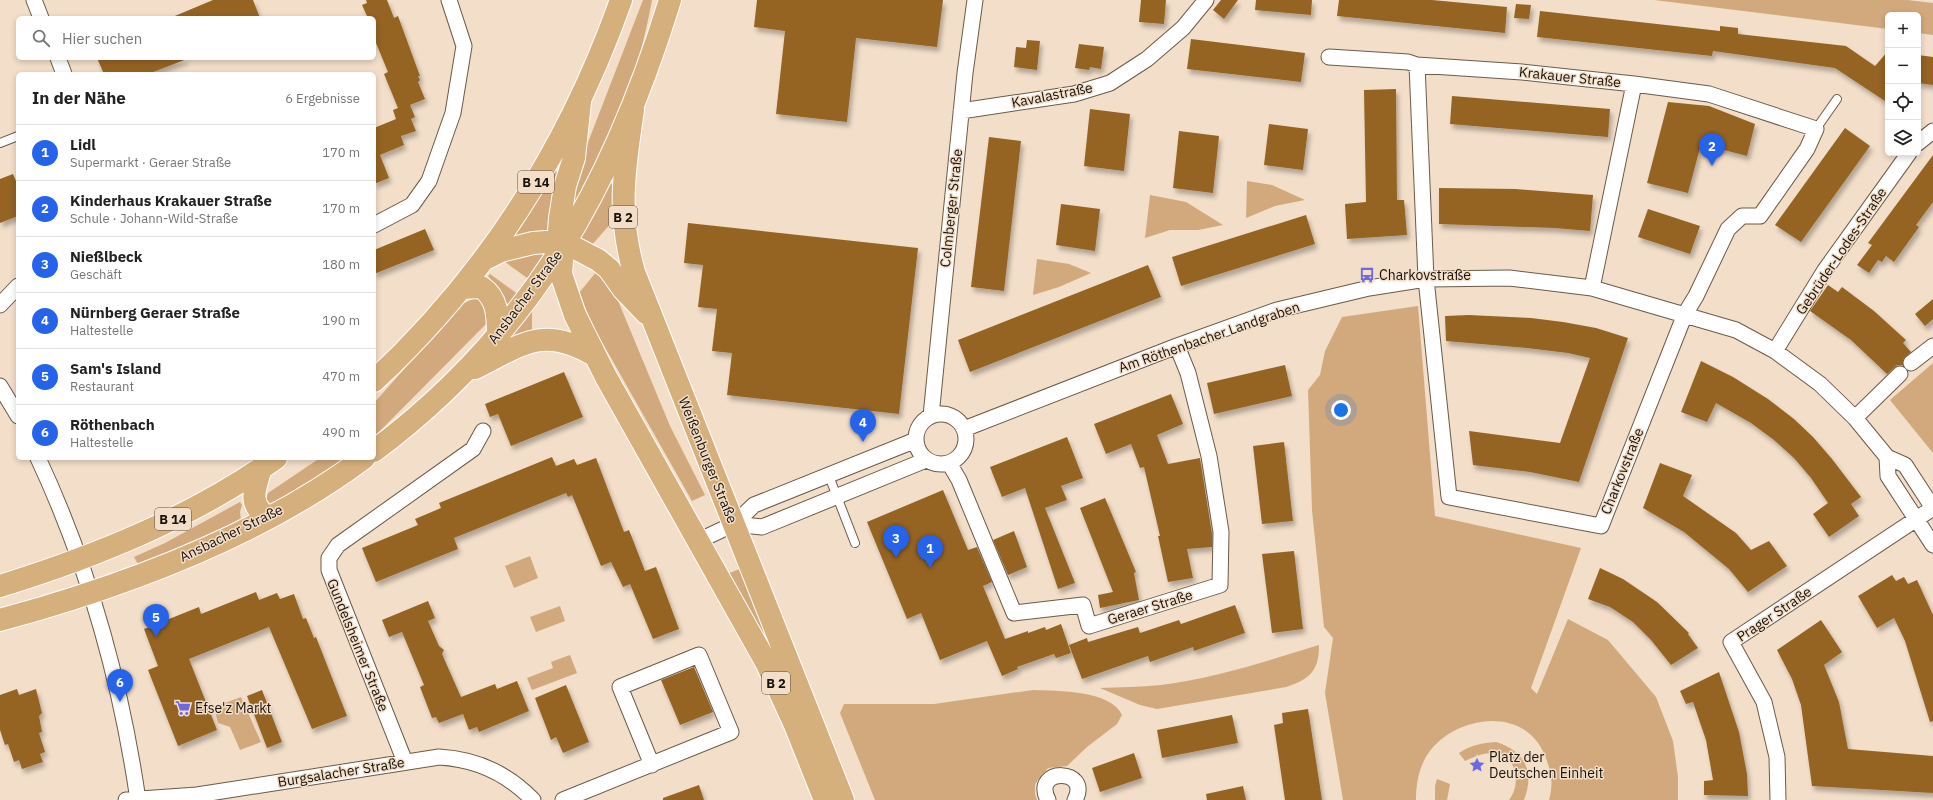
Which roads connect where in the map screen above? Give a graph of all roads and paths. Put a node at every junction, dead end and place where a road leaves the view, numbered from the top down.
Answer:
1 (34, 0) edge
2 (449, 0) edge
3 (621, 0) edge
4 (670, 0) edge
5 (975, 0) edge
6 (1206, 0) edge
7 (41, 16) edge
8 (1329, 57) dead end
9 (59, 60) edge
10 (1417, 65) junction
11 (63, 72) edge
12 (1634, 84) junction
13 (1837, 99) dead end
14 (580, 102) junction
15 (632, 110) junction
16 (961, 111) junction
17 (1816, 129) junction
18 (1933, 131) edge
19 (16, 137) edge
20 (1921, 141) edge
21 (0, 143) edge
22 (1907, 156) edge
23 (376, 224) edge
24 (563, 247) junction
25 (485, 259) junction
26 (1426, 280) junction
27 (16, 288) edge
28 (462, 288) junction
29 (1592, 288) junction
30 (0, 305) edge
31 (1685, 314) junction
32 (652, 319) junction
33 (498, 336) junction
34 (1177, 346) junction
35 (1933, 346) edge
36 (1775, 351) junction
37 (594, 355) junction
38 (1911, 363) dead end
39 (462, 374) junction
40 (1900, 374) dead end
41 (376, 379) edge
42 (0, 387) edge
43 (16, 413) edge
44 (932, 416) junction
45 (1855, 418) junction
46 (964, 429) junction
47 (483, 431) dead end
48 (916, 440) junction
49 (376, 449) edge
50 (1887, 457) junction
51 (39, 460) edge
52 (361, 460) edge
53 (926, 460) junction
54 (269, 463) edge
55 (949, 463) junction
56 (829, 476) junction
57 (837, 497) junction
58 (1933, 508) edge
59 (268, 517) junction
60 (1916, 519) junction
61 (734, 524) junction
62 (698, 541) junction
63 (855, 543) dead end
64 (1933, 545) edge
65 (79, 560) junction
66 (0, 586) edge
67 (90, 593) junction
68 (0, 620) edge
69 (404, 762) junction
70 (652, 764) junction
71 (134, 799) edge
72 (534, 800) edge
73 (563, 800) edge
74 (825, 800) edge
75 (843, 800) edge
76 (1048, 800) edge
77 (1075, 800) edge
78 (1778, 800) edge

1 - 7 street
2 - 23 street
3 - 14 main road, B 2
4 - 15 main road, B 2
5 - 16 street, Colmberger Straße
6 - 16 street, Kavalastraße
8 - 10 street, Krakauer Straße
9 - 11 street
10 - 12 street, Krakauer Straße
10 - 26 street
12 - 17 street
12 - 29 street, Krakauer Straße
13 - 17 lane
14 - 24 main road, B 2
14 - 25 main road, B 14
15 - 24 main road, Ansbacher Straße
15 - 32 main road, Weißenburger Straße / B 2
16 - 44 street, Colmberger Straße
17 - 31 street
18 - 20 street
19 - 21 lane
22 - 36 street, Gebrüder-Lodes-Straße
24 - 25 main road
24 - 32 main road
24 - 33 main road, Ansbacher Straße
24 - 37 main road, B 2
25 - 28 main road, B 14
26 - 29 street, Am Röthenbacher Landgraben
26 - 31 street, Charkovstraße
26 - 34 street, Am Röthenbacher Landgraben
27 - 30 street
28 - 33 main road
28 - 41 main road, B 14
29 - 31 street, Am Röthenbacher Landgraben
31 - 36 street, Am Röthenbacher Landgraben
32 - 61 main road, Weißenburger Straße / B 2
33 - 39 main road, Ansbacher Straße
34 - 46 street, Am Röthenbacher Landgraben
34 - 55 street, Geraer Straße
35 - 38 street
36 - 45 street, Am Röthenbacher Landgraben
37 - 39 main road
37 - 62 main road, B 2
39 - 49 main road, Ansbacher Straße
40 - 45 street
42 - 43 street
44 - 46 street
44 - 48 street
45 - 50 street, Am Röthenbacher Landgraben
46 - 55 street
47 - 69 street, Gundelsheimer Straße
48 - 53 street
48 - 56 street
50 - 58 street, Am Röthenbacher Landgraben
50 - 60 street
51 - 65 street
52 - 59 main road, Ansbacher Straße
53 - 55 street
53 - 57 street
54 - 59 main road, B 14
54 - 65 main road, B 14
56 - 57 lane
56 - 61 street
57 - 61 street
57 - 63 lane
58 - 60 street
59 - 67 main road, Ansbacher Straße
60 - 64 street
60 - 78 street, Prager Straße
61 - 62 street
61 - 75 main road, Weißenburger Straße / B 2
62 - 74 main road, B 2
65 - 66 main road, B 14
65 - 67 street
67 - 68 main road, Ansbacher Straße
67 - 71 street
69 - 71 street, Burgsalacher Straße
69 - 72 street, Burgsalacher Straße
70 - 70 street
70 - 73 street
76 - 77 street

